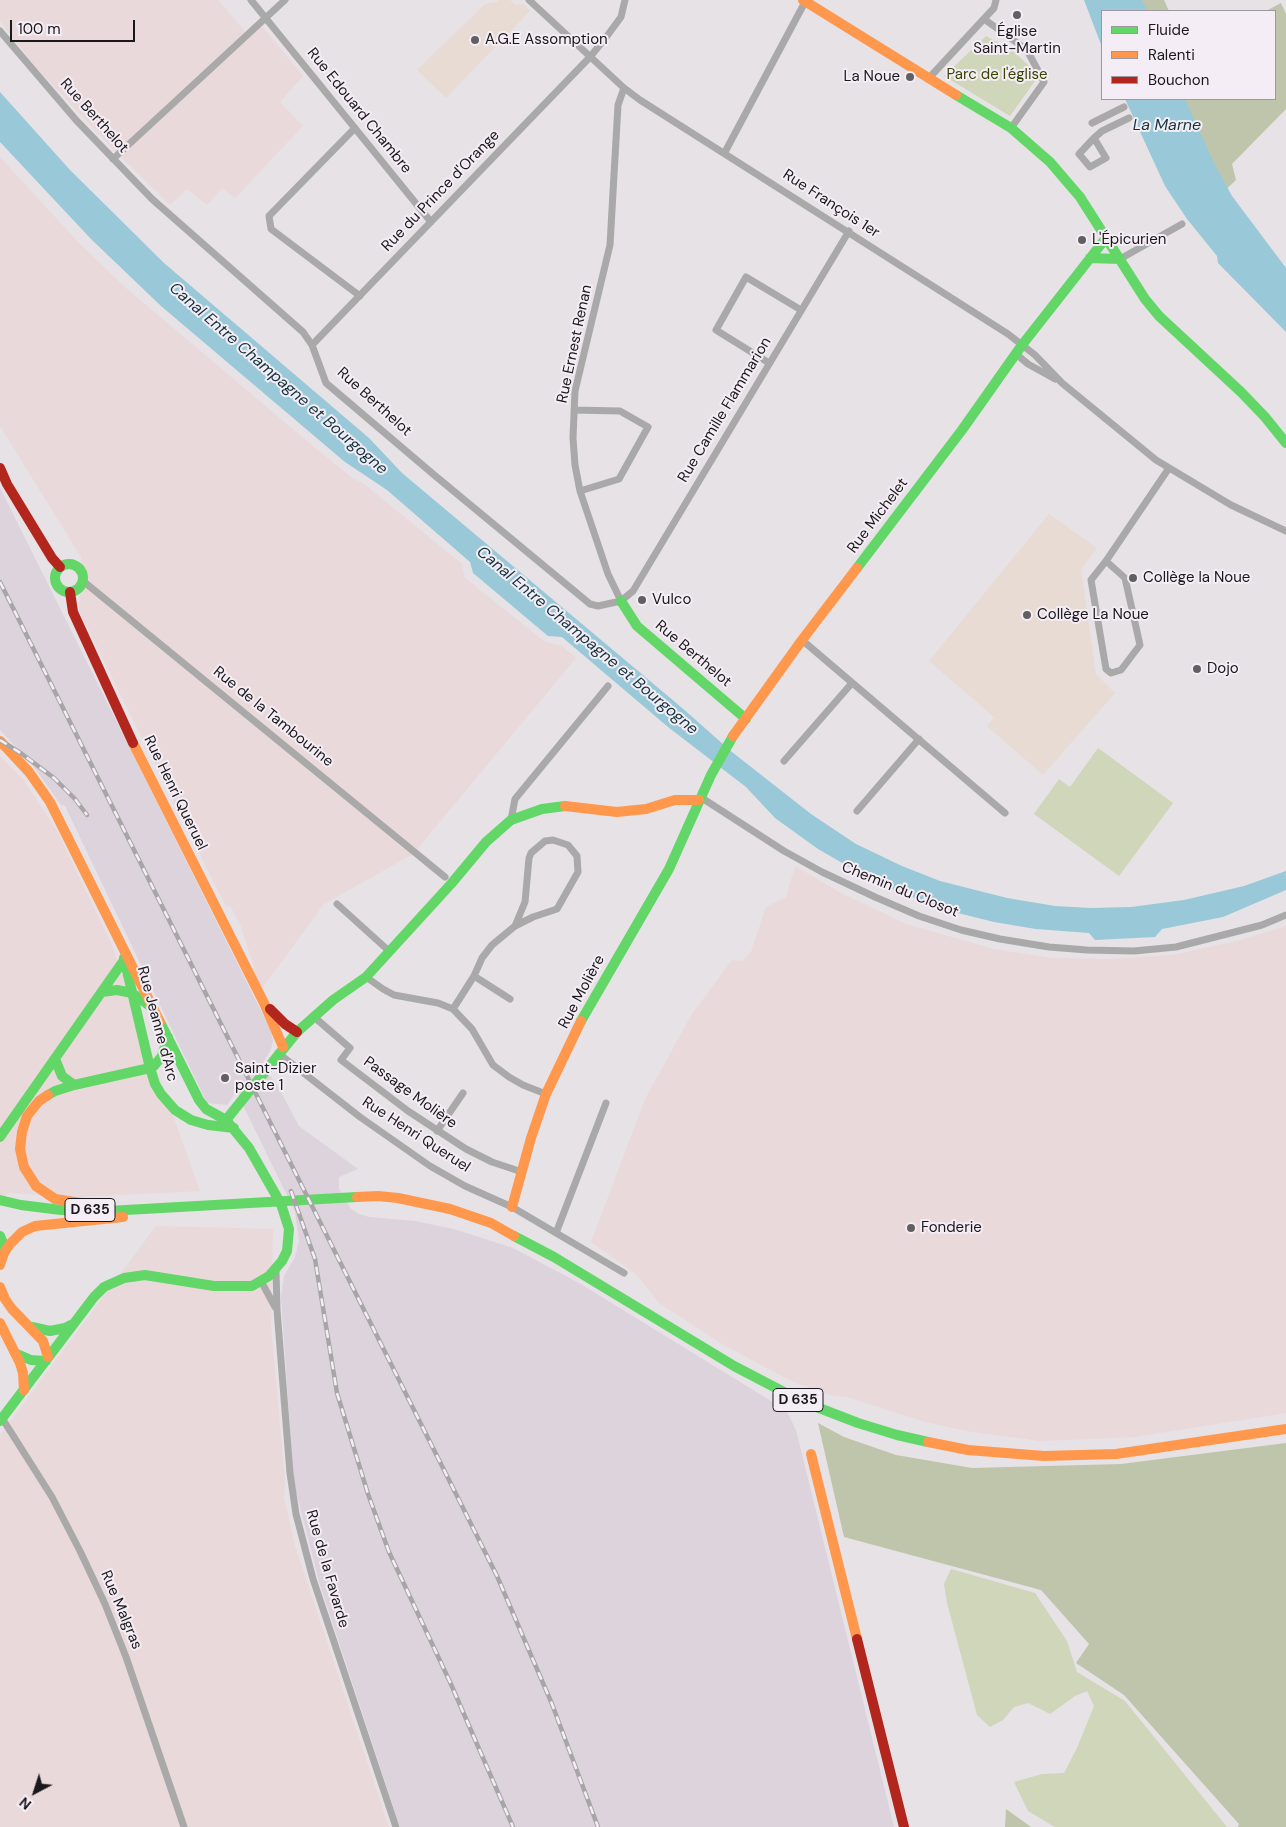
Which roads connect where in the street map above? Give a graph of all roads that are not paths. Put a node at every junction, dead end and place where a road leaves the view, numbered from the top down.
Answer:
1 (250, 0) edge
2 (285, 0) edge
3 (529, 0) edge
4 (625, 0) edge
5 (996, 0) edge
6 (804, 1) edge
7 (265, 18) junction
8 (984, 19) junction
9 (0, 31) edge
10 (590, 56) junction
11 (929, 78) junction
12 (624, 88) junction
13 (1124, 107) dead end
14 (1129, 118) dead end
15 (1092, 123) dead end
16 (355, 128) junction
17 (1011, 128) junction
18 (1094, 138) dead end
19 (724, 152) junction
20 (113, 159) junction
21 (431, 222) junction
22 (1182, 224) dead end
23 (849, 231) junction
24 (1106, 238) junction
25 (1090, 258) junction
26 (1120, 260) junction
27 (360, 296) junction
28 (801, 310) junction
29 (312, 345) junction
30 (1022, 345) junction
31 (1016, 354) junction
32 (769, 363) junction
33 (1062, 384) junction
34 (574, 410) junction
35 (1286, 443) edge
36 (0, 468) edge
37 (1169, 468) junction
38 (580, 491) junction
39 (1286, 531) edge
40 (1106, 561) junction
41 (60, 567) junction
42 (83, 581) junction
43 (70, 592) junction
44 (621, 601) junction
45 (802, 640) junction
46 (852, 682) junction
47 (608, 686) dead end
48 (746, 719) junction
49 (919, 739) junction
50 (0, 741) edge
51 (784, 761) dead end
52 (699, 800) junction
53 (857, 811) dead end
54 (1005, 813) dead end
55 (511, 820) junction
56 (445, 877) dead end
57 (337, 904) dead end
58 (1286, 915) edge
59 (515, 926) junction
60 (118, 938) junction
61 (389, 952) junction
62 (124, 960) junction
63 (474, 976) junction
64 (366, 977) junction
65 (102, 992) junction
66 (132, 993) junction
67 (510, 999) dead end
68 (264, 1003) junction
69 (154, 1009) junction
70 (453, 1009) junction
71 (313, 1016) junction
72 (297, 1032) junction
73 (168, 1037) junction
74 (280, 1050) junction
75 (55, 1058) junction
76 (150, 1068) junction
77 (74, 1085) junction
78 (463, 1093) dead end
79 (546, 1094) junction
80 (606, 1103) dead end
81 (226, 1120) junction
82 (234, 1128) junction
83 (437, 1131) junction
84 (0, 1137) edge
85 (522, 1172) junction
86 (0, 1200) edge
87 (214, 1204) junction
88 (180, 1206) junction
89 (512, 1207) junction
90 (556, 1233) junction
91 (0, 1236) edge
92 (4, 1253) junction
93 (0, 1265) edge
94 (276, 1270) junction
95 (624, 1273) dead end
96 (261, 1281) junction
97 (0, 1286) edge
98 (277, 1310) junction
99 (0, 1322) edge
100 (74, 1324) junction
101 (31, 1326) junction
102 (17, 1354) junction
103 (47, 1359) junction
104 (24, 1390) junction
105 (1, 1419) edge
106 (1286, 1429) edge
107 (811, 1454) dead end
108 (184, 1827) edge
109 (396, 1827) edge
110 (904, 1827) edge

1 - 7 street, Rue Edouard Chambre
2 - 7 street
3 - 10 street
4 - 10 street, Rue du Prince d'Orange
5 - 8 street
6 - 11 main road
6 - 19 street
7 - 16 street, Rue Edouard Chambre
7 - 20 street
8 - 11 street
8 - 17 street
9 - 20 street, Rue Berthelot
10 - 12 street, Rue François 1er
10 - 21 street, Rue du Prince d'Orange
11 - 17 main road
12 - 19 street, Rue François 1er
12 - 34 street, Rue Ernest Renan
13 - 15 street
14 - 18 street
16 - 21 street, Rue Edouard Chambre
16 - 27 street
17 - 24 main road
19 - 23 street, Rue François 1er
20 - 29 street, Rue Berthelot
21 - 27 street, Rue du Prince d'Orange
22 - 26 street
23 - 28 street, Rue Camille Flammarion
23 - 30 street, Rue François 1er
24 - 25 main road, Rue Michelet
24 - 26 main road
25 - 26 main road
25 - 30 main road, Rue Michelet
26 - 35 main road
27 - 29 street, Rue du Prince d'Orange
28 - 32 street, Rue Camille Flammarion
28 - 32 street
29 - 44 street, Rue Berthelot
30 - 31 main road, Rue Michelet
30 - 33 street, Rue François 1er
31 - 33 street
31 - 45 main road, Rue Michelet
32 - 44 street, Rue Camille Flammarion
33 - 37 street
34 - 38 street, Rue Ernest Renan
34 - 38 street
36 - 41 main road
37 - 39 street
37 - 40 street
38 - 44 street, Rue Ernest Renan
40 - 40 street
41 - 42 main road
41 - 43 main road
42 - 43 main road
42 - 56 street, Rue de la Tambourine
43 - 68 main road, Rue Henri Queruel
44 - 48 main road, Rue Berthelot
45 - 46 street
45 - 48 main road, Rue Michelet
46 - 49 street
46 - 51 street
47 - 55 street
48 - 52 main road, Rue Michelet
49 - 53 street
49 - 54 street
50 - 60 main road, Rue Jeanne d'Arc
52 - 55 main road
52 - 58 street, Chemin du Closot
52 - 79 main road, Rue Molière
55 - 61 main road
57 - 61 street
59 - 59 street
59 - 63 street
60 - 62 main road, Rue Jeanne d'Arc
60 - 69 main road, Rue Jeanne d'Arc
61 - 64 main road
62 - 65 main road
62 - 66 main road, Rue Jeanne d'Arc
63 - 67 street
63 - 70 street
64 - 70 street
64 - 71 main road
65 - 66 main road
65 - 75 main road
66 - 69 main road
66 - 76 main road, Rue Jeanne d'Arc
68 - 72 main road, Rue Henri Queruel
68 - 74 main road, Rue Henri Queruel
69 - 73 main road, Rue Jeanne d'Arc
70 - 79 street
71 - 72 main road
71 - 83 street, Passage Molière
72 - 74 main road
73 - 76 main road
73 - 81 main road, Rue Jeanne d'Arc
74 - 81 main road
74 - 89 street, Rue Henri Queruel
75 - 77 main road
75 - 84 main road
76 - 77 main road
76 - 82 main road, Rue Jeanne d'Arc
77 - 88 main road
78 - 83 street
79 - 85 main road, Rue Molière
80 - 90 street
81 - 82 main road, Rue Jeanne d'Arc
82 - 94 main road, Rue Jeanne d'Arc
83 - 85 street, Passage Molière
85 - 89 main road, Rue Molière
86 - 88 main road, D 635
87 - 88 main road, D 635
87 - 92 main road
87 - 106 main road, D 635
89 - 90 street, Rue Henri Queruel
90 - 95 street, Rue Henri Queruel
91 - 92 main road
92 - 93 main road
94 - 96 main road
94 - 98 street, Rue de la Favarde
96 - 98 street, Rue de la Favarde
96 - 100 main road
97 - 101 main road
98 - 109 street, Rue de la Favarde
99 - 102 main road
100 - 101 main road
100 - 103 main road
101 - 103 main road
102 - 103 main road
102 - 104 main road
103 - 104 main road
104 - 105 main road
105 - 108 street, Rue Malgras
107 - 110 main road

